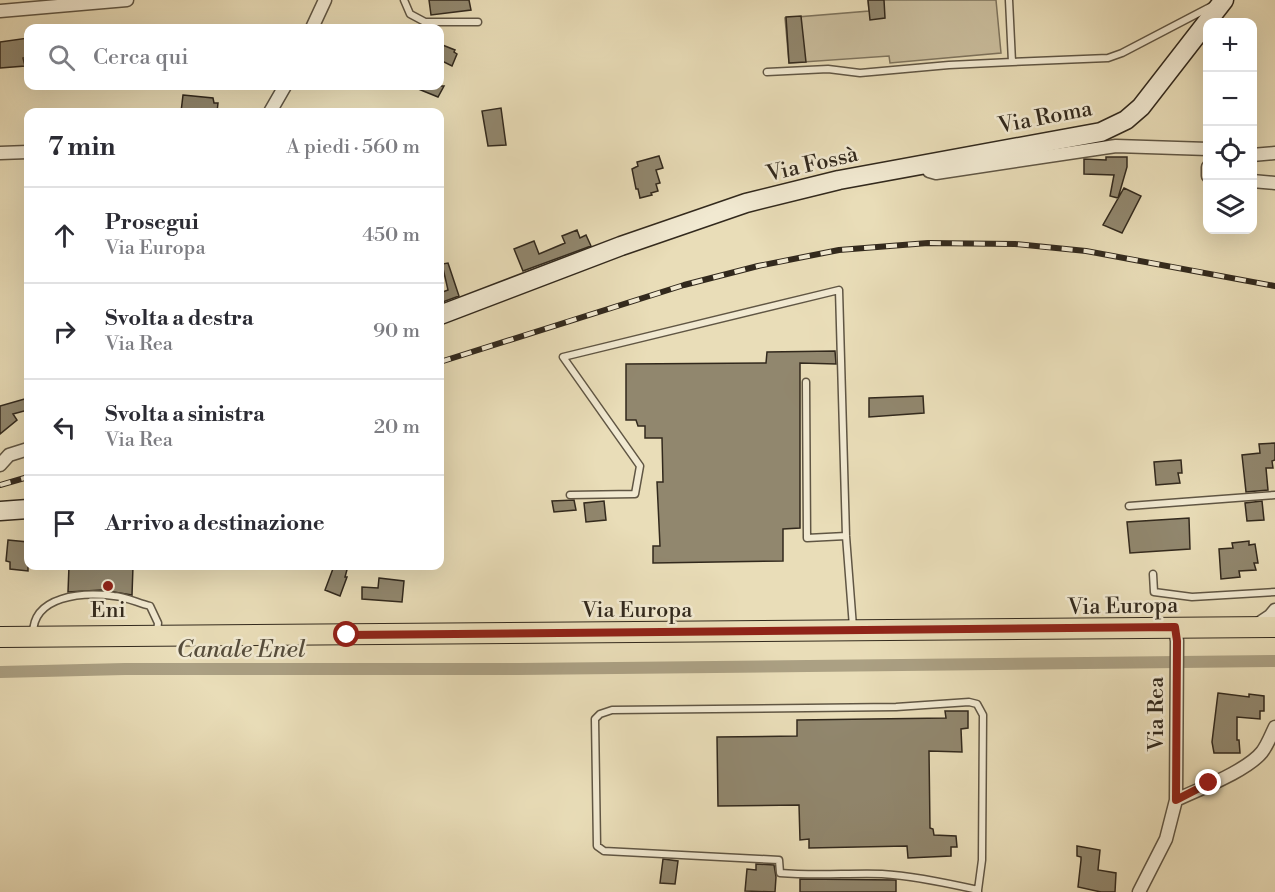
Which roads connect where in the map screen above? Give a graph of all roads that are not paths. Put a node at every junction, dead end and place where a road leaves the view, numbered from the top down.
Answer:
1 (127, 0) edge
2 (325, 0) edge
3 (404, 0) edge
4 (1009, 0) edge
5 (1221, 3) edge
6 (0, 11) edge
7 (478, 21) dead end
8 (314, 24) edge
9 (1012, 62) junction
10 (767, 72) dead end
11 (283, 90) edge
12 (272, 108) edge
13 (1275, 147) edge
14 (1257, 148) edge
15 (1203, 149) edge
16 (24, 152) edge
17 (0, 153) edge
18 (1275, 153) edge
19 (1257, 155) edge
20 (926, 164) junction
21 (1257, 181) edge
22 (1275, 183) edge
23 (444, 313) edge
24 (806, 382) dead end
25 (24, 450) edge
26 (0, 465) edge
27 (570, 495) dead end
28 (1275, 495) edge
29 (1130, 506) dead end
30 (24, 509) edge
31 (0, 511) edge
32 (846, 536) junction
33 (1154, 574) dead end
34 (1275, 592) edge
35 (1275, 610) edge
36 (1252, 627) junction
37 (1275, 627) edge
38 (853, 631) junction
39 (1176, 634) junction
40 (157, 635) junction
41 (33, 636) junction
42 (0, 637) edge
43 (1275, 727) edge
44 (1176, 800) junction
45 (978, 891) edge
46 (1139, 892) edge

1 - 6 street
2 - 8 street
3 - 7 lane
4 - 9 lane
5 - 9 lane
5 - 20 main road, Via Roma
9 - 10 lane
11 - 12 street
13 - 14 street
15 - 20 street, Via Fossà
16 - 17 street
18 - 19 street
20 - 23 main road, Via Fossà
21 - 22 street
24 - 32 lane
25 - 26 street
27 - 32 lane
28 - 29 lane
30 - 31 main road
32 - 38 lane
33 - 34 lane
35 - 36 street
36 - 37 main road, Via Europa
36 - 39 main road, Via Europa
38 - 39 main road, Via Europa
38 - 40 main road, Via Europa
39 - 44 street, Via Rea
40 - 41 main road, Via Europa
40 - 41 lane
41 - 42 main road, Via Europa
43 - 44 street
44 - 46 street, Via Rea
45 - 45 lane

